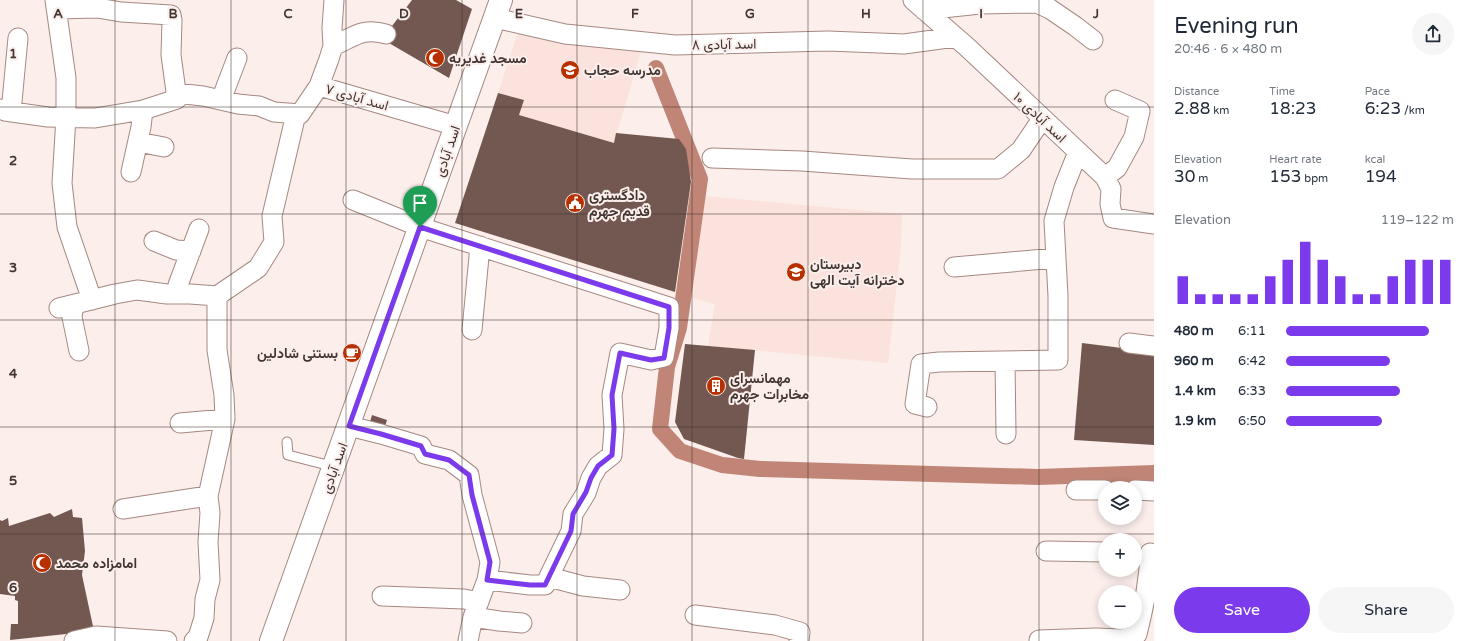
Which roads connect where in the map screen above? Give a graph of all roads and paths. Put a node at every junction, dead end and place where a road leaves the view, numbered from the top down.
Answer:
1 (334, 0) edge
2 (56, 4) edge
3 (919, 5) edge
4 (498, 9) edge
5 (386, 34) dead end
6 (955, 37) junction
7 (18, 38) dead end
8 (1093, 40) dead end
9 (333, 46) junction
10 (237, 58) dead end
11 (320, 86) junction
12 (176, 93) junction
13 (221, 100) junction
14 (1115, 100) dead end
15 (6, 110) edge
16 (143, 110) junction
17 (296, 114) junction
18 (66, 117) junction
19 (1042, 119) junction
20 (456, 126) junction
21 (138, 142) junction
22 (164, 147) dead end
23 (1078, 152) junction
24 (712, 158) dead end
25 (131, 172) dead end
26 (1104, 178) junction
27 (353, 200) dead end
28 (1154, 224) edge
29 (420, 227) junction
30 (199, 229) dead end
31 (154, 241) dead end
32 (480, 246) junction
33 (191, 251) junction
34 (1056, 258) junction
35 (954, 268) dead end
36 (177, 294) junction
37 (217, 296) junction
38 (92, 300) junction
39 (472, 330) dead end
40 (1129, 343) dead end
41 (1154, 346) edge
42 (79, 351) dead end
43 (1004, 361) junction
44 (927, 407) dead end
45 (225, 418) junction
46 (180, 422) dead end
47 (349, 426) junction
48 (1006, 434) dead end
49 (287, 442) dead end
50 (334, 466) junction
51 (1076, 490) dead end
52 (1098, 490) edge
53 (1142, 490) edge
54 (1154, 491) edge
55 (208, 496) junction
56 (123, 510) dead end
57 (1046, 551) dead end
58 (1146, 551) edge
59 (1098, 552) edge
60 (549, 577) junction
61 (487, 580) junction
62 (620, 590) dead end
63 (382, 596) dead end
64 (476, 609) junction
65 (695, 615) dead end
66 (522, 623) dead end
67 (1039, 640) edge
68 (75, 641) edge
69 (167, 641) edge
70 (194, 641) edge
71 (271, 641) edge
72 (468, 641) edge
73 (799, 641) edge

1 - 9 street
2 - 12 street
2 - 18 street
3 - 6 street, اسد آبادی ۱۰
3 - 8 street
4 - 6 street, اسد آبادی ۸
4 - 20 main road, اسد آبادی
5 - 9 street
6 - 19 street, اسد آبادی ۱۰
7 - 15 street
9 - 11 street
10 - 13 street
11 - 17 street, اسد آبادی ۷
11 - 20 street, اسد آبادی ۷
12 - 13 street
12 - 16 street
13 - 17 street
14 - 26 street
15 - 18 street
16 - 18 street
16 - 21 street
17 - 37 street
18 - 38 street
19 - 23 street, اسد آبادی ۱۰
19 - 24 street
20 - 29 main road, اسد آبادی
21 - 22 street
21 - 25 street
23 - 26 street, اسد آبادی ۱۰
23 - 34 street
26 - 28 street, اسد آبادی ۱۰
27 - 29 street
29 - 32 street
29 - 47 main road, اسد آبادی
30 - 33 street
31 - 33 street
32 - 39 street
32 - 60 street
33 - 36 street
34 - 35 street
34 - 43 street
36 - 37 street
36 - 38 street
37 - 45 street
38 - 42 street
40 - 41 street
43 - 44 street
43 - 48 street
45 - 46 street
45 - 55 street
47 - 50 main road, اسد آبادی
47 - 61 street
49 - 50 lane
50 - 71 main road, اسد آبادی
51 - 52 street
53 - 54 street
55 - 56 street
55 - 70 street
57 - 59 street
58 - 67 street
60 - 61 street
60 - 62 street
61 - 64 street
63 - 64 street
64 - 66 street
64 - 72 street
65 - 73 street
68 - 69 street

